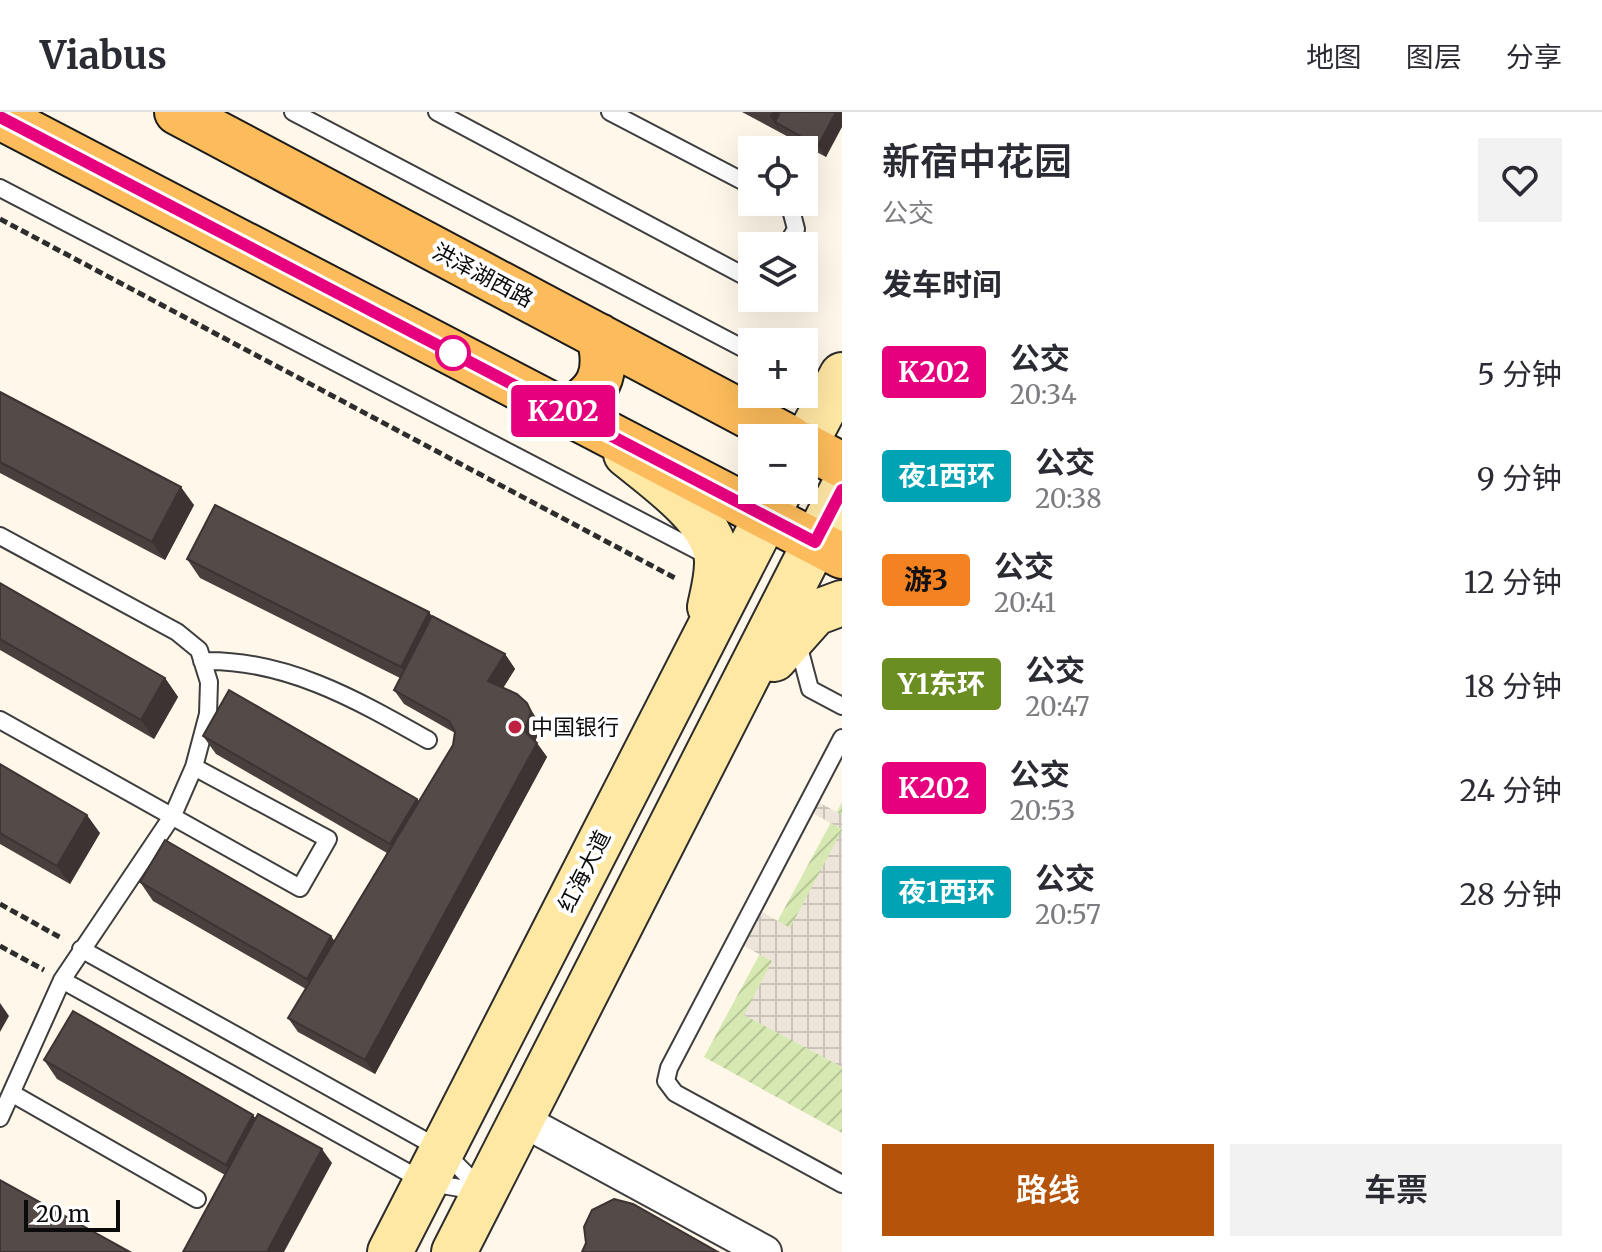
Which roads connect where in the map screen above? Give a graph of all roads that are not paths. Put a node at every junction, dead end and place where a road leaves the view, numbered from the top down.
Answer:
1 (177, 112) edge
2 (293, 112) edge
3 (610, 112) edge
4 (442, 113) edge
5 (0, 117) edge
6 (738, 179) edge
7 (0, 188) edge
8 (738, 272) edge
9 (599, 336) junction
10 (738, 346) edge
11 (674, 377) junction
12 (824, 382) edge
13 (738, 387) edge
14 (580, 419) junction
15 (763, 424) edge
16 (811, 424) edge
17 (818, 453) edge
18 (842, 465) edge
19 (738, 488) edge
20 (842, 490) edge
21 (772, 504) edge
22 (773, 504) edge
23 (0, 536) edge
24 (828, 549) edge
25 (784, 597) edge
26 (202, 661) junction
27 (842, 706) edge
28 (0, 720) edge
29 (842, 738) edge
30 (428, 740) edge
31 (194, 767) junction
32 (173, 815) junction
33 (81, 949) junction
34 (62, 980) junction
35 (5, 1106) edge
36 (520, 1119) junction
37 (434, 1166) junction
38 (842, 1184) edge
39 (484, 1192) junction
40 (197, 1199) dead end
41 (390, 1252) edge
42 (454, 1252) edge
43 (765, 1252) edge

1 - 9 main road, 洪泽湖西路
2 - 10 lane
3 - 6 lane
4 - 8 lane
5 - 14 main road
7 - 25 lane
9 - 11 main road, 洪泽湖西路
9 - 14 main road
11 - 13 main road
11 - 15 main road, 洪泽湖西路
12 - 16 main road
14 - 19 main road
14 - 25 main road
17 - 18 main road
20 - 24 main road, 红海大道
21 - 25 main road, 红海大道
22 - 24 main road
23 - 26 lane
24 - 25 main road, 红海大道
25 - 27 lane
25 - 36 main road, 红海大道
25 - 37 main road, 红海大道
26 - 30 lane
26 - 31 lane
28 - 32 lane
29 - 38 lane
31 - 32 lane
31 - 32 lane
32 - 33 lane
33 - 34 lane
33 - 37 lane
34 - 35 lane
34 - 37 lane
35 - 40 lane
36 - 39 main road, 红海大道
36 - 43 street
37 - 39 lane
37 - 39 lane
37 - 41 main road, 红海大道
39 - 42 main road, 红海大道

